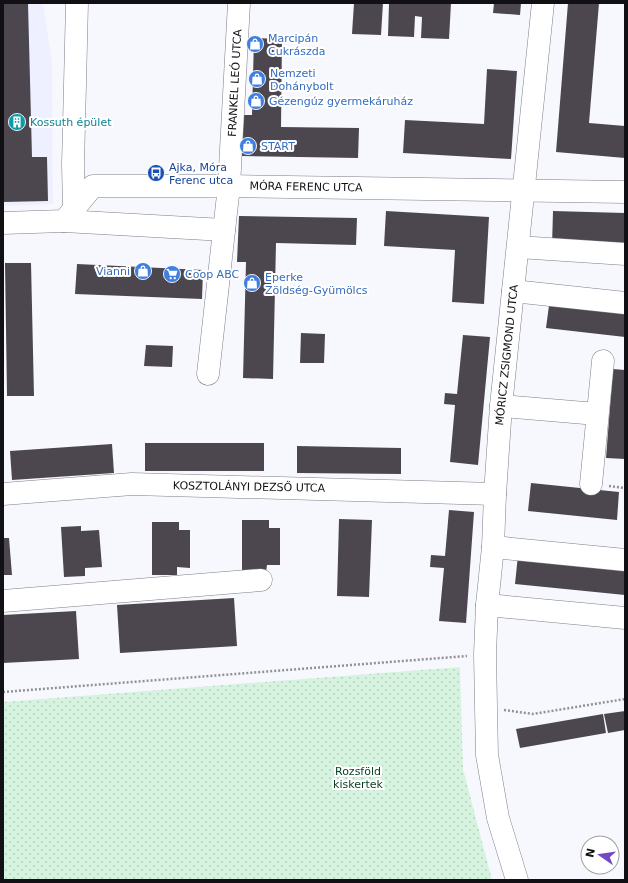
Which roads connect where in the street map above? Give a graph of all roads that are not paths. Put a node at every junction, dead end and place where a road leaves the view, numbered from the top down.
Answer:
1 (77, 3) edge
2 (239, 3) edge
3 (543, 3) edge
4 (229, 186) junction
5 (524, 190) junction
6 (625, 192) edge
7 (69, 215) junction
8 (3, 223) edge
9 (224, 230) junction
10 (518, 247) junction
11 (625, 254) edge
12 (513, 291) junction
13 (625, 303) edge
14 (602, 361) dead end
15 (208, 374) dead end
16 (501, 406) junction
17 (597, 414) junction
18 (590, 484) dead end
19 (3, 494) edge
20 (495, 494) junction
21 (493, 547) junction
22 (625, 560) edge
23 (261, 580) dead end
24 (3, 601) edge
25 (487, 605) junction
26 (625, 618) edge
27 (517, 880) edge

1 - 7 street
2 - 4 street, FRANKEL LEÓ UTCA
3 - 5 street, MÓRICZ ZSIGMOND UTCA
4 - 5 street, MÓRA FERENC UTCA
4 - 7 street, MÓRA FERENC UTCA
4 - 9 street, FRANKEL LEÓ UTCA
5 - 6 street, MÓRA FERENC UTCA
5 - 10 street, MÓRICZ ZSIGMOND UTCA
7 - 8 street
7 - 9 street
9 - 15 street, FRANKEL LEÓ UTCA
10 - 11 street
10 - 12 street, MÓRICZ ZSIGMOND UTCA
12 - 13 street
12 - 16 street, MÓRICZ ZSIGMOND UTCA
14 - 17 street
16 - 17 street
16 - 20 street, MÓRICZ ZSIGMOND UTCA
17 - 18 street
19 - 20 street, KOSZTOLÁNYI DEZSŐ UTCA
20 - 21 street, MÓRICZ ZSIGMOND UTCA
21 - 22 street
21 - 25 street, MÓRICZ ZSIGMOND UTCA
23 - 24 street
25 - 26 street
25 - 27 street, MÓRICZ ZSIGMOND UTCA

